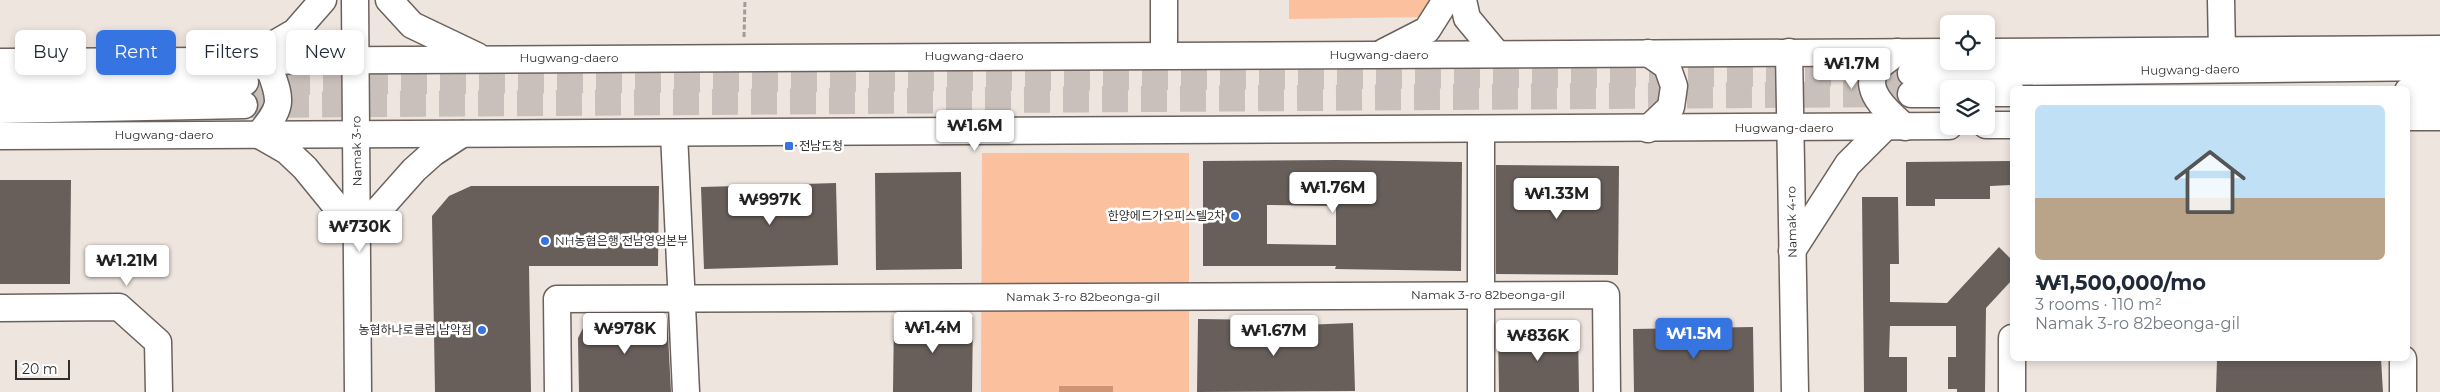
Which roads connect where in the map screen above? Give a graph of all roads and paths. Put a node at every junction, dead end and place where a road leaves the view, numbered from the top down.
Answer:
1 (323, 0) edge
2 (355, 0) edge
3 (389, 0) edge
4 (745, 0) edge
5 (1164, 0) edge
6 (1446, 0) edge
7 (1464, 0) edge
8 (2221, 0) edge
9 (354, 30) edge
10 (2440, 48) edge
11 (2222, 51) junction
12 (1789, 52) junction
13 (1995, 52) edge
14 (1648, 53) junction
15 (1497, 54) junction
16 (1380, 55) junction
17 (1164, 56) junction
18 (1940, 56) edge
19 (744, 57) junction
20 (482, 58) junction
21 (364, 59) edge
22 (0, 62) edge
23 (2440, 67) edge
24 (286, 73) edge
25 (1906, 73) junction
26 (355, 75) edge
27 (245, 82) junction
28 (0, 85) edge
29 (1940, 90) edge
30 (2440, 91) edge
31 (2410, 92) edge
32 (2010, 93) edge
33 (1995, 94) edge
34 (0, 110) edge
35 (2440, 117) edge
36 (2410, 118) edge
37 (1995, 125) edge
38 (2010, 125) edge
39 (1940, 126) edge
40 (1895, 127) junction
41 (1790, 128) junction
42 (1648, 129) junction
43 (1481, 130) junction
44 (674, 133) junction
45 (357, 134) junction
46 (462, 134) junction
47 (259, 135) junction
48 (0, 136) edge
49 (358, 233) junction
50 (1792, 251) junction
51 (1479, 296) junction
52 (682, 298) junction
53 (0, 308) edge
54 (2012, 361) edge
55 (2403, 361) edge
56 (159, 392) edge
57 (358, 392) edge
58 (558, 392) edge
59 (686, 392) edge
60 (1481, 392) edge
61 (1606, 392) edge
62 (1795, 392) edge
63 (2012, 392) edge
64 (2403, 392) edge

1 - 27 street
2 - 9 street, Namak 3-ro
3 - 20 street
4 - 19 path
5 - 17 street
6 - 16 street
7 - 15 street
8 - 11 street
10 - 11 street, Hugwang-daero
11 - 13 street, Hugwang-daero
12 - 14 street, Hugwang-daero
12 - 25 street, Hugwang-daero
12 - 41 street, Namak 4-ro
14 - 15 street, Hugwang-daero
14 - 42 street
15 - 16 street, Hugwang-daero
16 - 17 street, Hugwang-daero
17 - 19 street, Hugwang-daero
18 - 25 street, Hugwang-daero
19 - 20 street, Hugwang-daero
20 - 21 street, Hugwang-daero
22 - 27 street, Hugwang-daero
23 - 25 street, Hugwang-daero
24 - 27 street, Hugwang-daero
25 - 29 street, Hugwang-daero
25 - 40 street
26 - 45 street, Namak 3-ro
27 - 28 street, Hugwang-daero
27 - 34 street, Hugwang-daero
27 - 47 street
30 - 31 street
32 - 33 street
35 - 36 street
37 - 38 street
39 - 40 street, Hugwang-daero
40 - 41 street, Hugwang-daero
40 - 50 street
41 - 42 street, Hugwang-daero
41 - 50 street, Namak 4-ro
42 - 43 street, Hugwang-daero
43 - 44 street, Hugwang-daero
43 - 51 street
44 - 46 street, Hugwang-daero
44 - 52 street
45 - 46 street, Hugwang-daero
45 - 47 street, Hugwang-daero
45 - 49 street, Namak 3-ro
46 - 49 street
47 - 48 street, Hugwang-daero
47 - 49 street
49 - 57 street, Namak 3-ro
50 - 62 street, Namak 4-ro
51 - 52 street, Namak 3-ro 82beonga-gil
51 - 60 street
51 - 61 street, Namak 3-ro 82beonga-gil
52 - 58 street, Namak 3-ro 82beonga-gil
52 - 59 street
53 - 56 street
54 - 63 street
55 - 64 street

